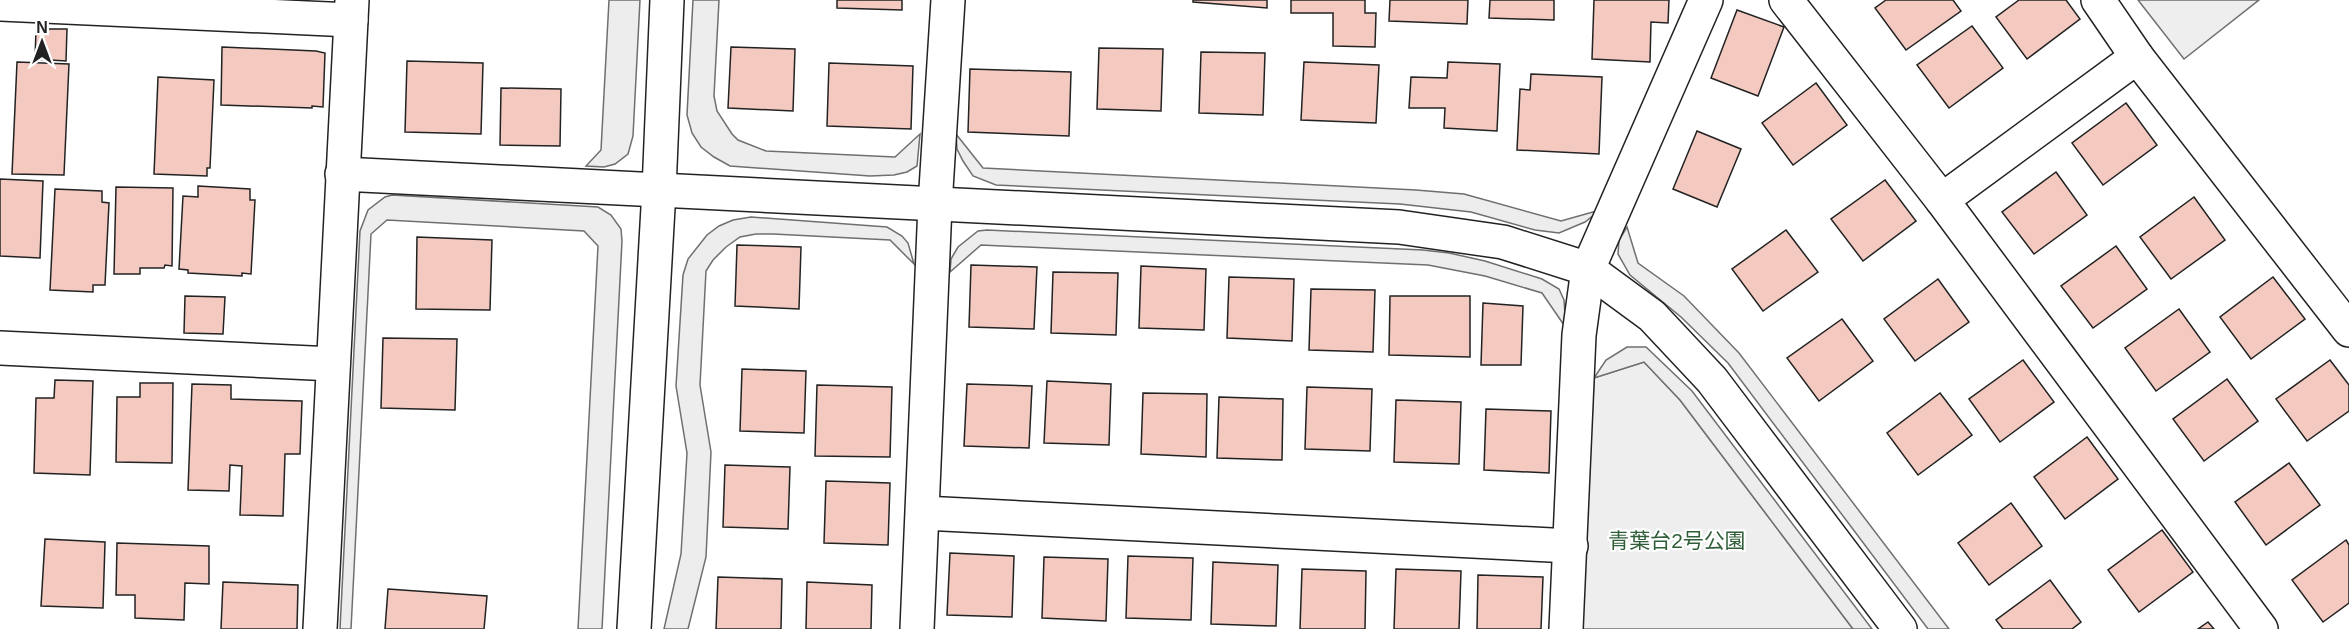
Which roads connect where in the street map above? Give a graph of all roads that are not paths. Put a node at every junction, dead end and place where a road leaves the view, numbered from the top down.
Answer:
1 (667, 0) edge
2 (948, 0) edge
3 (1706, 0) edge
4 (1786, 0) edge
5 (2098, 0) edge
6 (0, 4) edge
7 (352, 10) edge
8 (2137, 57) junction
9 (342, 174) junction
10 (659, 190) junction
11 (1942, 200) junction
12 (935, 205) junction
13 (1588, 269) junction
14 (2343, 310) edge
15 (0, 348) edge
16 (333, 364) junction
17 (923, 513) junction
18 (1571, 546) junction
19 (320, 629) edge
20 (634, 629) edge
21 (917, 629) edge
22 (1566, 629) edge
23 (1900, 629) edge
24 (2260, 629) edge

1 - 10 street
2 - 12 street
3 - 13 street
4 - 11 street
5 - 8 street
6 - 7 street
7 - 9 street
8 - 11 street
8 - 14 street
9 - 10 street
9 - 16 street
10 - 12 street
10 - 20 street
11 - 24 street
12 - 13 street
12 - 17 street
13 - 18 street
13 - 23 street
15 - 16 street
16 - 19 street
17 - 18 street
17 - 21 street
18 - 22 street

